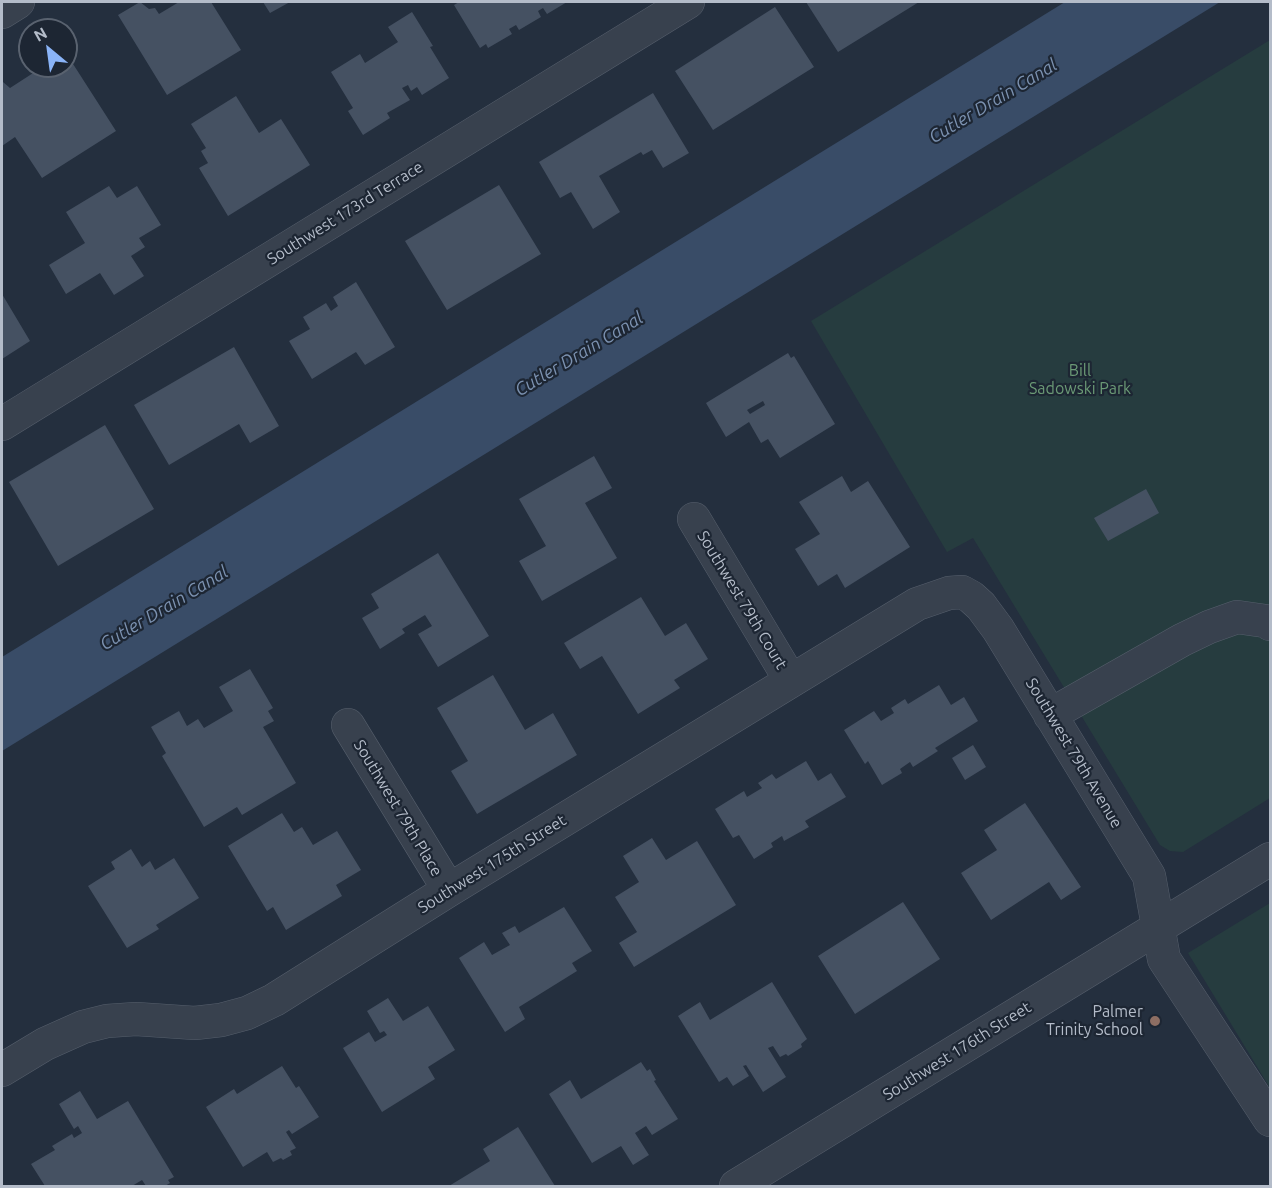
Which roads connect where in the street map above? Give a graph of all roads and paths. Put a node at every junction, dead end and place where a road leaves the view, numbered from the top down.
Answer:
1 (18, 2) edge
2 (688, 2) edge
3 (2, 12) edge
4 (2, 424) edge
5 (694, 519) dead end
6 (962, 592) joint
7 (1270, 624) edge
8 (791, 681) junction
9 (1050, 715) junction
10 (348, 725) dead end
11 (1270, 859) edge
12 (449, 891) junction
13 (1158, 928) junction
14 (2, 1070) edge
15 (1270, 1120) edge
16 (735, 1186) edge

1 - 3 street
2 - 4 street, Southwest 173rd Terrace
5 - 8 street, Southwest 79th Court
6 - 8 street, Southwest 175th Street
6 - 9 street, Southwest 79th Avenue
7 - 9 street
8 - 12 street, Southwest 175th Street
9 - 13 street, Southwest 79th Avenue
10 - 12 street, Southwest 79th Place
11 - 13 street, Southwest 176th Street
12 - 14 street, Southwest 175th Street
13 - 15 street, Southwest 79th Avenue
13 - 16 street, Southwest 176th Street

